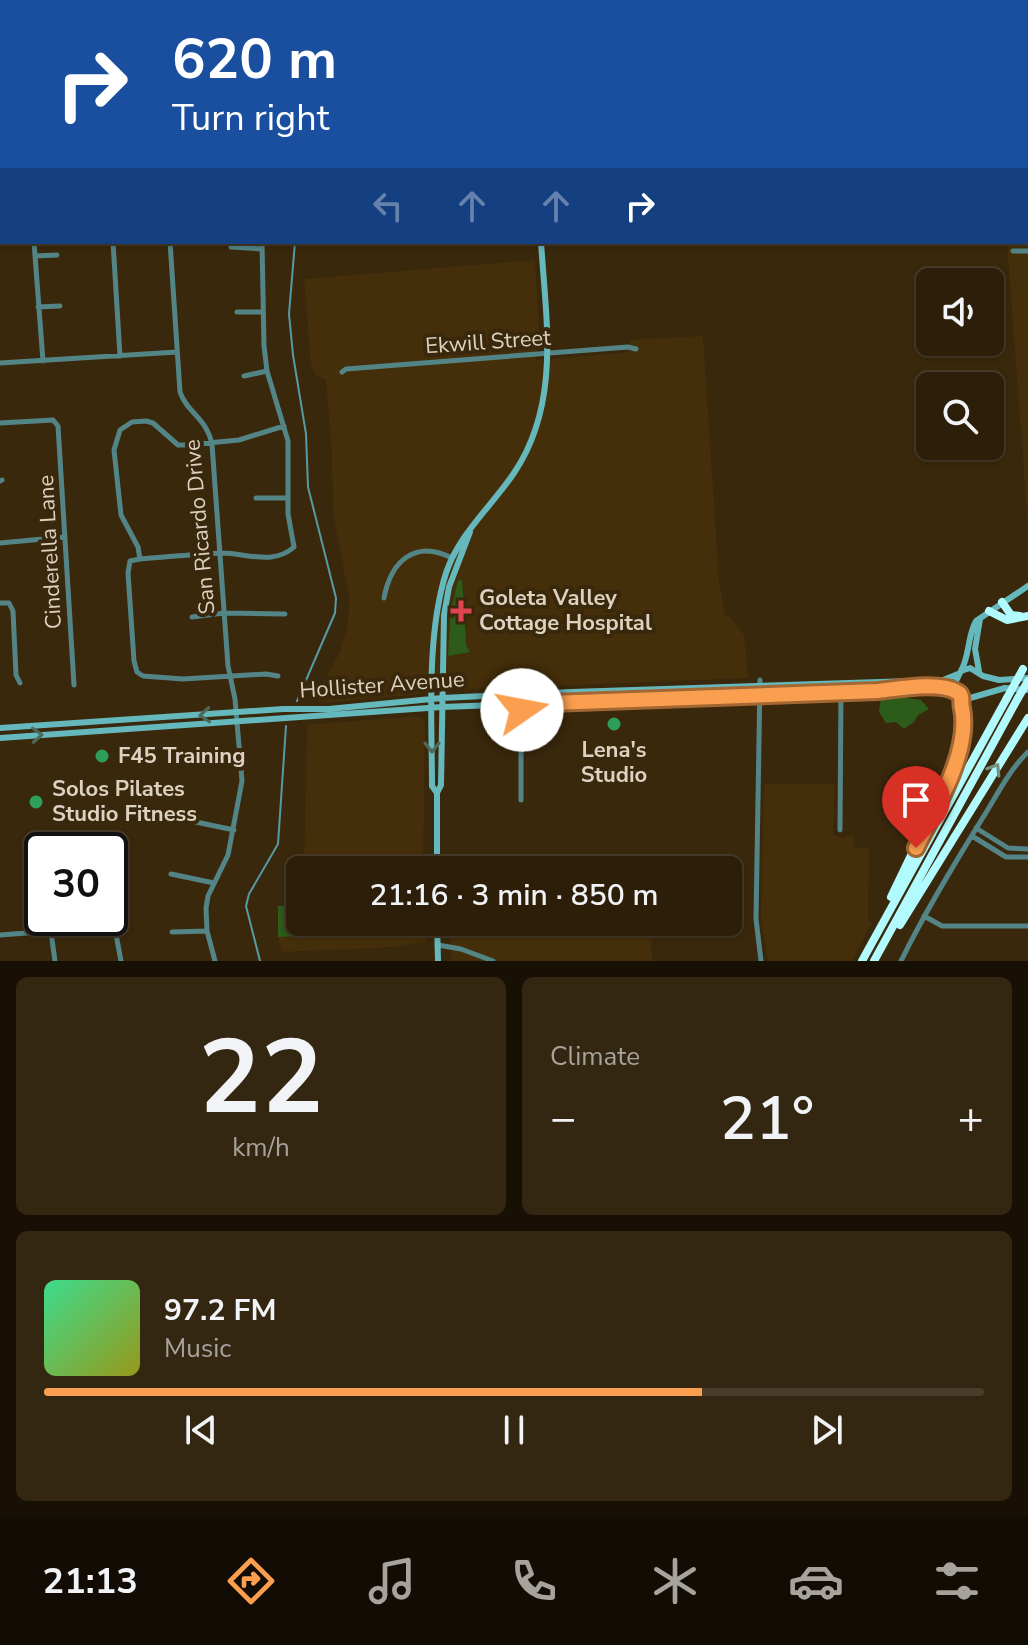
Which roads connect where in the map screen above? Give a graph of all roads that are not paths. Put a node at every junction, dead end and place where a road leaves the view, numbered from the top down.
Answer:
1 (34, 244) edge
2 (113, 244) edge
3 (170, 244) edge
4 (541, 244) edge
5 (262, 245) edge
6 (231, 247) dead end
7 (1013, 251) dead end
8 (1028, 251) edge
9 (57, 255) dead end
10 (35, 256) junction
11 (60, 306) dead end
12 (38, 307) junction
13 (237, 312) dead end
14 (263, 312) junction
15 (636, 349) dead end
16 (177, 352) junction
17 (548, 353) junction
18 (120, 356) junction
19 (43, 361) junction
20 (0, 363) edge
21 (267, 371) junction
22 (342, 372) dead end
23 (244, 376) dead end
24 (0, 423) edge
25 (284, 426) junction
26 (212, 444) junction
27 (256, 498) dead end
28 (287, 498) junction
29 (470, 532) junction
30 (65, 537) junction
31 (0, 543) edge
32 (220, 553) junction
33 (452, 558) junction
34 (140, 559) junction
35 (1028, 586) edge
36 (384, 598) dead end
37 (1002, 602) junction
38 (0, 603) edge
39 (989, 611) junction
40 (224, 613) junction
41 (285, 614) dead end
42 (1028, 614) edge
43 (192, 617) dead end
44 (980, 619) junction
45 (1028, 660) edge
46 (960, 673) junction
47 (981, 674) junction
48 (278, 676) dead end
49 (230, 677) junction
50 (1028, 679) edge
51 (20, 683) dead end
52 (760, 683) junction
53 (841, 683) junction
54 (74, 685) dead end
55 (1028, 690) edge
56 (841, 692) junction
57 (960, 694) junction
58 (521, 695) junction
59 (979, 695) junction
60 (759, 696) junction
61 (442, 698) junction
62 (433, 699) junction
63 (522, 704) junction
64 (442, 707) junction
65 (432, 708) junction
66 (237, 713) junction
67 (1028, 718) edge
68 (238, 723) junction
69 (0, 728) edge
70 (0, 738) edge
71 (1028, 752) edge
72 (437, 793) junction
73 (521, 800) dead end
74 (166, 819) dead end
75 (976, 828) junction
76 (234, 830) junction
77 (840, 830) dead end
78 (972, 836) junction
79 (1028, 849) edge
80 (437, 856) edge
81 (1028, 857) edge
82 (171, 874) dead end
83 (214, 883) junction
84 (924, 916) junction
85 (1028, 926) edge
86 (207, 931) junction
87 (172, 932) dead end
88 (878, 932) junction
89 (24, 934) edge
90 (0, 935) edge
91 (52, 936) edge
92 (116, 936) edge
93 (438, 936) edge
94 (438, 945) junction
95 (876, 958) edge
96 (55, 961) edge
97 (121, 961) edge
98 (215, 961) edge
99 (438, 961) edge
100 (493, 961) edge
101 (761, 961) edge
102 (862, 961) edge
103 (901, 961) edge

1 - 10 street
2 - 18 street
3 - 16 street, San Ricardo Drive
4 - 17 main road
5 - 6 street
5 - 14 street
7 - 8 street
9 - 10 street
10 - 12 street
11 - 12 street
12 - 19 street
13 - 14 street
14 - 21 street
15 - 17 street, Ekwill Street
16 - 18 street
16 - 26 street, San Ricardo Drive
17 - 22 street, Ekwill Street
17 - 29 main road
18 - 19 street
19 - 20 street
21 - 23 street
21 - 25 street
24 - 30 street, Cinderella Lane
25 - 26 street
25 - 28 street
26 - 32 street, San Ricardo Drive
26 - 34 street
27 - 28 street
28 - 32 street
29 - 33 main road
29 - 61 main road
30 - 31 street
30 - 54 street, Cinderella Lane
32 - 34 street
32 - 40 street, San Ricardo Drive
33 - 36 street
33 - 62 main road
34 - 49 street
35 - 37 main road
37 - 39 main road
37 - 42 highway
38 - 51 street
39 - 42 highway
39 - 44 main road
40 - 41 street
40 - 43 street
40 - 49 street, San Ricardo Drive
44 - 46 main road
44 - 47 main road
45 - 88 highway, bridge
46 - 47 main road
46 - 53 main road, Hollister Avenue
46 - 57 main road
47 - 50 main road
47 - 59 main road
48 - 49 street
49 - 66 street, San Ricardo Drive
50 - 95 highway, bridge
52 - 53 main road, Hollister Avenue
52 - 58 main road, Hollister Avenue
52 - 60 street
53 - 56 street
55 - 59 main road
56 - 57 main road, Hollister Avenue
56 - 60 main road, Hollister Avenue
56 - 77 street
57 - 59 main road
57 - 88 highway
58 - 61 main road, Hollister Avenue
58 - 63 street
60 - 63 main road, Hollister Avenue
60 - 101 street
61 - 62 main road, Hollister Avenue
61 - 64 main road
62 - 65 main road
62 - 66 main road, Hollister Avenue
63 - 64 main road, Hollister Avenue
63 - 73 street
64 - 65 main road, Hollister Avenue
64 - 72 main road
65 - 68 main road, Hollister Avenue
65 -> 72 main road
66 - 68 street, San Ricardo Drive
66 -> 69 main road, Hollister Avenue
95 -> 67 highway
70 -> 68 main road, Hollister Avenue
68 - 76 street, San Ricardo Drive
71 - 75 street
72 - 80 main road
74 - 76 street
75 - 78 street
75 - 79 street
76 - 83 street, San Ricardo Drive
78 - 81 street
78 - 84 street
82 - 83 street
83 - 86 street, San Ricardo Drive
84 - 85 street
84 - 103 street
86 - 87 street
86 - 98 street
88 - 102 highway
89 - 90 street
91 - 96 street
92 - 97 street
93 - 94 main road
94 - 99 main road
94 - 100 street

